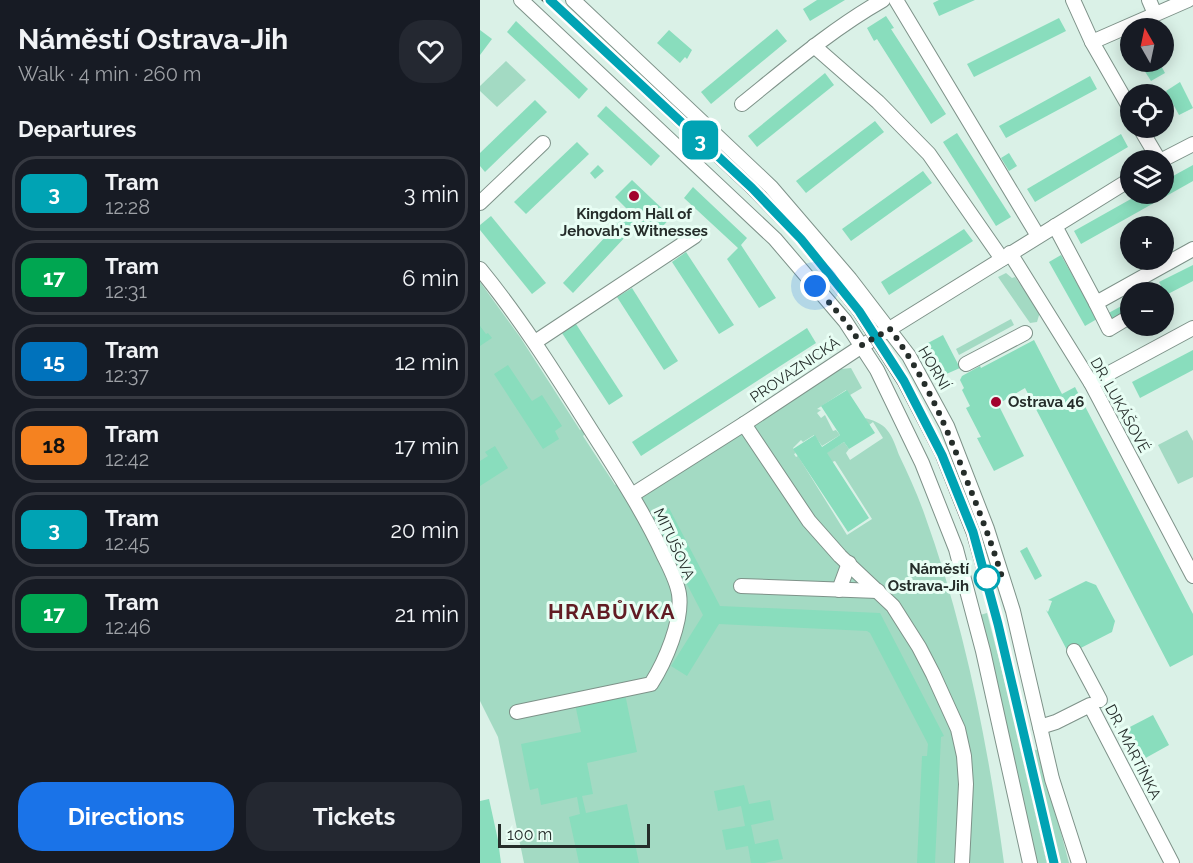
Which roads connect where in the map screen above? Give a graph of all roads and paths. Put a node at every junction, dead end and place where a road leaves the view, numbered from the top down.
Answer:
1 (521, 0) edge
2 (573, 0) edge
3 (883, 0) edge
4 (896, 0) edge
5 (1073, 0) edge
6 (1149, 0) edge
7 (1188, 0) edge
8 (1155, 14) junction
9 (1092, 42) junction
10 (814, 46) junction
11 (1120, 91) edge
12 (742, 104) dead end
13 (543, 143) dead end
14 (1193, 144) edge
15 (1174, 154) edge
16 (1120, 186) edge
17 (480, 203) edge
18 (1055, 226) junction
19 (695, 236) dead end
20 (1038, 236) junction
21 (1193, 249) edge
22 (1006, 256) junction
23 (480, 268) edge
24 (1096, 303) junction
25 (1120, 322) edge
26 (1193, 328) edge
27 (890, 329) junction
28 (1025, 333) dead end
29 (535, 342) junction
30 (862, 345) junction
31 (966, 364) dead end
32 (1091, 382) junction
33 (744, 424) junction
34 (632, 495) junction
35 (1193, 544) edge
36 (1180, 551) junction
37 (849, 564) junction
38 (1193, 576) edge
39 (741, 586) dead end
40 (839, 590) junction
41 (878, 591) junction
42 (1074, 651) dead end
43 (1100, 700) dead end
44 (517, 712) dead end
45 (1040, 727) junction
46 (1014, 790) junction
47 (962, 863) edge
48 (1022, 863) edge
49 (1030, 863) edge
50 (1080, 863) edge
51 (1172, 863) edge

1 - 30 street
2 - 27 street, HORNÍ
3 - 10 street
4 - 20 street
5 - 9 street
6 - 8 street
7 - 8 street
8 - 9 street
9 - 11 street
10 - 12 street
10 - 22 street, DR. LUKÁŠOVÉ
13 - 17 street
14 - 15 street
16 - 18 street, PROVAZNICKÁ
18 - 20 street, PROVAZNICKÁ
18 - 24 street
19 - 29 street
20 - 22 street, PROVAZNICKÁ
21 - 24 street
22 - 27 street, PROVAZNICKÁ
22 - 32 street, DR. LUKÁŠOVÉ
23 - 29 street, MITUŠOVA
24 - 25 street
26 - 32 street
27 - 30 street, PROVAZNICKÁ
27 - 45 street, HORNÍ
28 - 31 street
29 - 34 street, MITUŠOVA
30 - 33 street, PROVAZNICKÁ
30 - 46 street
32 - 36 street, DR. LUKÁŠOVÉ
33 - 34 street, PROVAZNICKÁ
33 - 37 street
34 - 44 street, MITUŠOVA
35 - 36 street
36 - 38 street, DR. LUKÁŠOVÉ
37 - 40 street
37 - 41 street
39 - 40 street
40 - 41 street
41 - 47 street
42 - 43 street
45 - 50 street, HORNÍ
45 - 51 street, DR. MARTÍNKA
46 - 48 street
46 - 49 street

